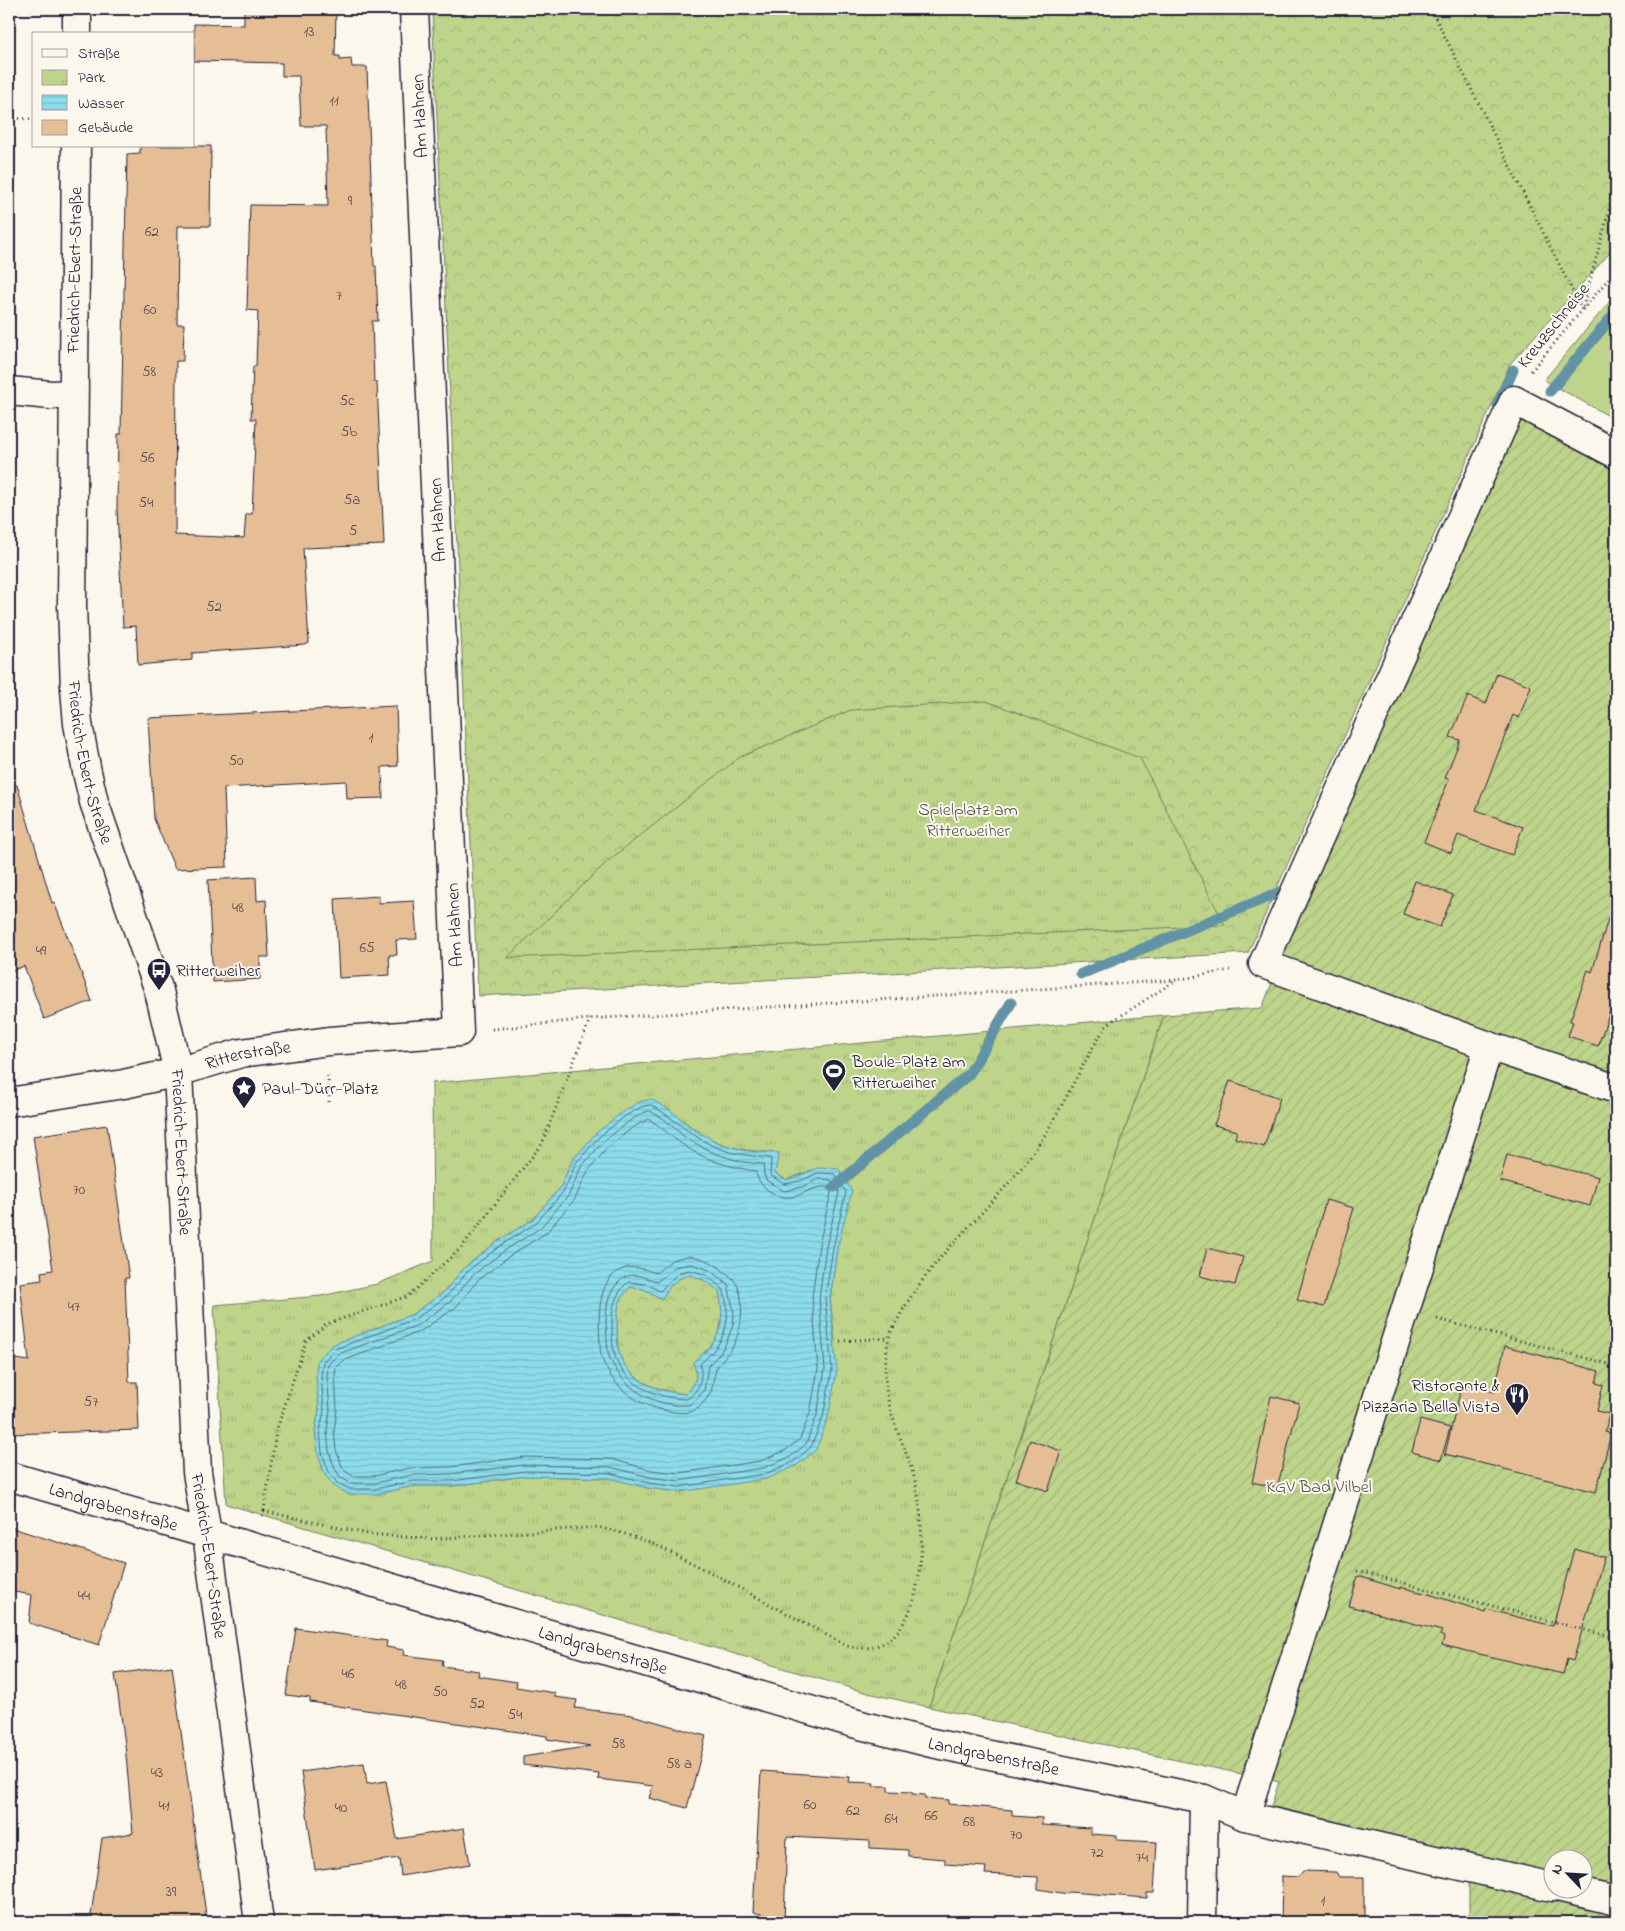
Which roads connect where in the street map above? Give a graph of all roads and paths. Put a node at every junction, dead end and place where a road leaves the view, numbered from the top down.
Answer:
1 (77, 9) edge
2 (414, 9) edge
3 (1431, 9) edge
4 (77, 32) edge
5 (9, 118) edge
6 (32, 119) edge
7 (76, 148) edge
8 (1616, 176) edge
9 (1616, 270) edge
10 (1582, 310) junction
11 (9, 391) edge
12 (72, 394) junction
13 (1514, 400) junction
14 (1616, 454) edge
15 (1263, 964) junction
16 (1176, 980) junction
17 (590, 1019) junction
18 (459, 1032) junction
19 (1489, 1046) junction
20 (178, 1072) junction
21 (1616, 1089) edge
22 (9, 1102) edge
23 (1405, 1311) junction
24 (888, 1338) junction
25 (840, 1341) dead end
26 (1616, 1366) edge
27 (9, 1476) edge
28 (264, 1511) junction
29 (207, 1534) junction
30 (253, 1548) junction
31 (1325, 1563) junction
32 (1616, 1638) edge
33 (1204, 1799) junction
34 (1245, 1816) junction
35 (1542, 1885) edge
36 (1592, 1895) edge
37 (1616, 1900) edge
38 (259, 1922) edge
39 (1202, 1922) edge

1 - 4 street
2 - 18 street, Am Hahnen
3 - 10 path
5 - 6 path
7 - 12 street, Friedrich-Ebert-Straße
8 - 10 path
9 - 10 path, Kreuzschneise
10 - 13 path, Kreuzschneise
11 - 12 street
12 - 20 street, Friedrich-Ebert-Straße
13 - 14 street
13 - 15 street
15 - 16 path
15 - 19 street
16 - 17 path
16 - 24 path
17 - 18 path
17 - 28 path
18 - 20 street, Ritterstraße
19 - 21 street
19 - 23 street
20 - 22 street, Ritterstraße
20 - 29 street, Friedrich-Ebert-Straße
23 - 26 path
23 - 31 street
24 - 25 path
24 - 28 path
27 - 29 street, Landgrabenstraße
28 - 30 path
29 - 30 street, Landgrabenstraße
29 - 38 street, Friedrich-Ebert-Straße
30 - 33 street, Landgrabenstraße
31 - 32 path
31 - 34 street
33 - 34 street, Landgrabenstraße
33 - 39 street
34 - 35 street, Landgrabenstraße
36 - 37 street

